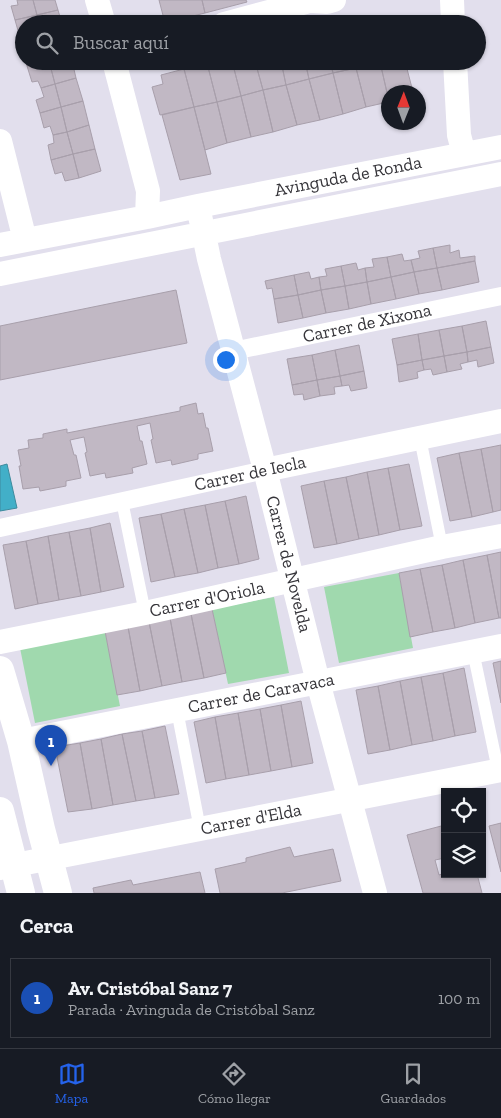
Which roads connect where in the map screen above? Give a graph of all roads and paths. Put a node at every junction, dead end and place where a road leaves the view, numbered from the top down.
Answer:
1 (97, 0) edge
2 (309, 0) edge
3 (334, 0) edge
4 (452, 0) edge
5 (101, 15) edge
6 (256, 15) edge
7 (453, 15) edge
8 (116, 70) edge
9 (455, 70) edge
10 (0, 141) edge
11 (500, 152) edge
12 (464, 154) junction
13 (501, 174) edge
14 (198, 206) junction
15 (148, 217) junction
16 (204, 234) junction
17 (25, 240) junction
18 (0, 245) edge
19 (0, 274) edge
20 (501, 296) edge
21 (234, 351) junction
22 (501, 421) edge
23 (420, 438) junction
24 (265, 470) junction
25 (122, 501) junction
26 (0, 528) edge
27 (501, 536) edge
28 (442, 547) junction
29 (293, 580) junction
30 (145, 613) junction
31 (0, 642) edge
32 (501, 646) edge
33 (473, 651) junction
34 (0, 670) edge
35 (318, 682) junction
36 (177, 710) junction
37 (21, 741) junction
38 (500, 770) edge
39 (350, 800) junction
40 (0, 811) edge
41 (200, 829) junction
42 (50, 859) junction
43 (7, 867) edge
44 (21, 893) edge
45 (58, 893) edge
46 (375, 893) edge

1 - 5 street
2 - 3 street
2 - 6 street
4 - 7 street
8 - 15 street
9 - 12 street
10 - 17 street
11 - 12 street, Avinguda de Ronda
12 - 14 street, Avinguda de Ronda
13 - 16 street, Avinguda de Ronda
14 - 15 street, Avinguda de Ronda
14 - 16 street
15 - 17 street, Avinguda de Ronda
16 - 19 street, Avinguda de Ronda
16 - 21 street, Carrer de Novelda
17 - 18 street, Avinguda de Ronda
20 - 21 street, Carrer de Xixona
21 - 24 street, Carrer de Novelda
22 - 23 street, Carrer de Iecla
23 - 24 street, Carrer de Iecla
23 - 28 lane
24 - 25 street, Carrer de Iecla
24 - 29 street, Carrer de Novelda
25 - 26 street, Carrer de Iecla
25 - 30 lane
27 - 28 street, Carrer d'Oriola
28 - 29 street, Carrer d'Oriola
29 - 30 street, Carrer d'Oriola
29 - 35 street, Carrer de Novelda
30 - 31 street, Carrer d'Oriola
32 - 33 street, Carrer de Caravaca
33 - 35 street, Carrer de Caravaca
33 - 38 lane
34 - 37 street
35 - 36 street, Carrer de Caravaca
35 - 39 street, Carrer de Novelda
36 - 37 street, Carrer de Caravaca
36 - 41 lane
37 - 42 street
38 - 39 street, Carrer d'Elda
39 - 41 street, Carrer d'Elda
39 - 46 street, Carrer de Novelda
40 - 43 street
41 - 42 street, Carrer d'Elda
42 - 43 street, Carrer d'Elda
42 - 45 street
43 - 44 street

